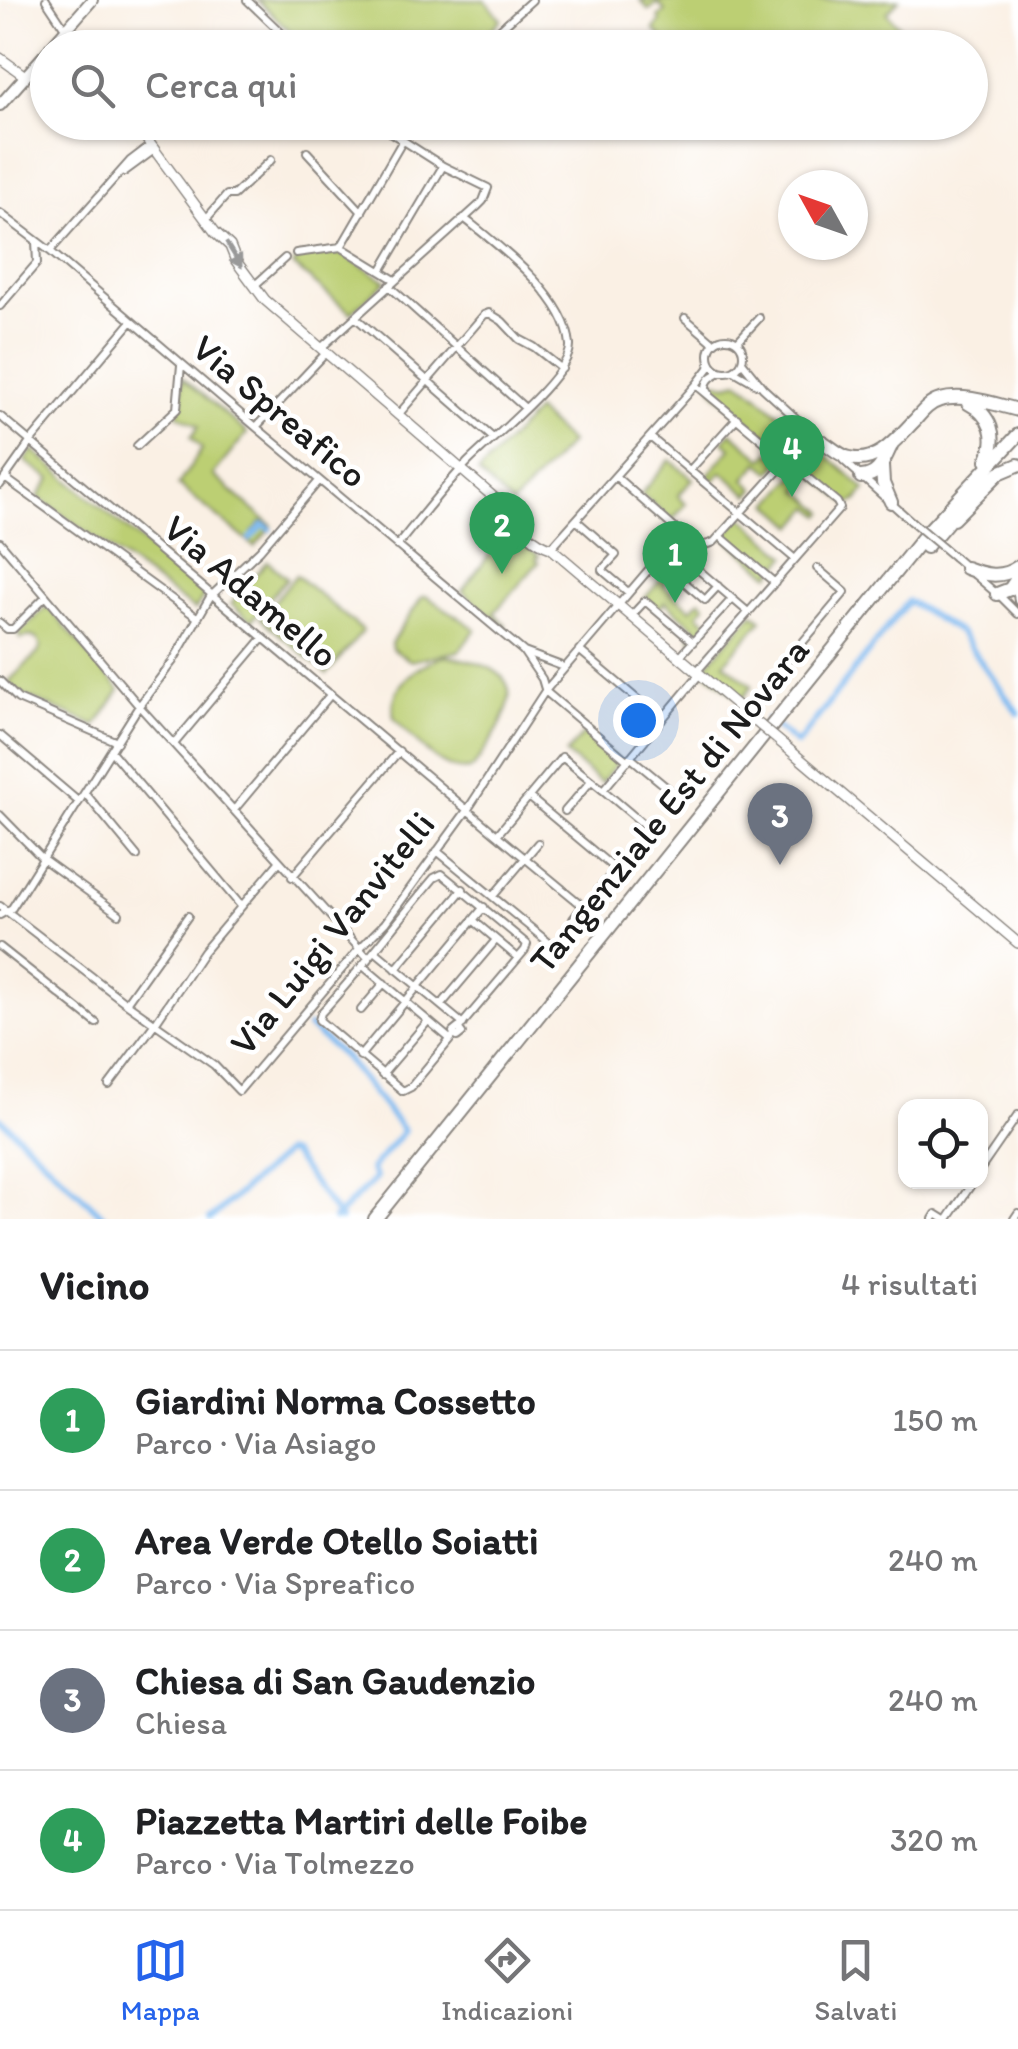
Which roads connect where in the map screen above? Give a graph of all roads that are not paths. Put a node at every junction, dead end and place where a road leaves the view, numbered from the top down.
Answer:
1 (46, 0) edge
2 (92, 0) edge
3 (247, 0) edge
4 (532, 0) edge
5 (66, 30) joint
6 (278, 30) edge
7 (499, 30) edge
8 (0, 58) edge
9 (30, 70) edge
10 (25, 76) junction
11 (0, 105) edge
12 (147, 140) edge
13 (402, 141) joint
14 (153, 148) junction
15 (307, 152) dead end
16 (271, 160) dead end
17 (443, 166) junction
18 (362, 212) junction
19 (0, 213) edge
20 (464, 218) junction
21 (206, 219) junction
22 (36, 240) junction
23 (342, 247) junction
24 (50, 250) junction
25 (296, 252) dead end
26 (285, 258) dead end
27 (381, 271) junction
28 (392, 283) junction
29 (254, 285) junction
30 (0, 306) edge
31 (355, 317) junction
32 (685, 318) dead end
33 (759, 318) dead end
34 (132, 321) junction
35 (738, 342) junction
36 (714, 343) junction
37 (457, 346) junction
38 (323, 351) junction
39 (710, 361) junction
40 (742, 362) junction
41 (182, 364) junction
42 (562, 369) junction
43 (734, 370) junction
44 (722, 372) junction
45 (427, 380) junction
46 (696, 386) junction
47 (763, 388) junction
48 (956, 398) junction
49 (717, 401) junction
50 (525, 408) junction
51 (1018, 410) edge
52 (0, 416) edge
53 (397, 416) junction
54 (737, 418) junction
55 (256, 428) junction
56 (1018, 435) edge
57 (650, 437) junction
58 (493, 438) junction
59 (31, 441) junction
60 (823, 442) junction
61 (892, 444) junction
62 (137, 446) dead end
63 (1018, 446) edge
64 (787, 461) junction
65 (1018, 465) edge
66 (882, 466) junction
67 (461, 470) junction
68 (690, 470) junction
69 (615, 476) junction
70 (862, 477) junction
71 (319, 481) junction
72 (2, 482) edge
73 (891, 502) junction
74 (742, 513) junction
75 (576, 520) junction
76 (934, 532) junction
77 (720, 536) junction
78 (0, 542) edge
79 (397, 546) junction
80 (696, 546) junction
81 (550, 548) junction
82 (674, 548) junction
83 (658, 559) junction
84 (795, 560) junction
85 (1018, 566) edge
86 (817, 568) dead end
87 (966, 568) junction
88 (775, 583) junction
89 (1017, 583) edge
90 (718, 586) junction
91 (628, 592) junction
92 (212, 594) junction
93 (46, 596) junction
94 (999, 596) junction
95 (733, 599) junction
96 (1018, 601) edge
97 (618, 604) junction
98 (748, 612) junction
99 (1018, 614) edge
100 (631, 616) junction
101 (198, 618) junction
102 (0, 623) edge
103 (264, 638) junction
104 (693, 642) junction
105 (579, 650) junction
106 (523, 651) junction
107 (679, 658) junction
108 (565, 667) junction
109 (698, 673) junction
110 (0, 681) edge
111 (545, 691) junction
112 (332, 694) junction
113 (139, 706) junction
114 (744, 712) junction
115 (662, 720) junction
116 (0, 735) edge
117 (117, 742) junction
118 (174, 744) junction
119 (111, 751) junction
120 (399, 751) junction
121 (629, 759) junction
122 (591, 781) junction
123 (683, 786) dead end
124 (603, 790) junction
125 (85, 793) junction
126 (676, 795) junction
127 (529, 797) junction
128 (79, 802) junction
129 (670, 803) dead end
130 (468, 809) junction
131 (234, 810) junction
132 (565, 811) dead end
133 (0, 815) edge
134 (497, 835) junction
135 (639, 841) dead end
136 (538, 843) dead end
137 (437, 850) junction
138 (628, 855) dead end
139 (137, 856) dead end
140 (525, 858) junction
141 (43, 859) junction
142 (279, 862) junction
143 (615, 869) junction
144 (292, 877) junction
145 (463, 889) junction
146 (598, 890) dead end
147 (493, 896) junction
148 (242, 906) junction
149 (484, 907) junction
150 (2, 910) edge
151 (119, 914) dead end
152 (188, 916) dead end
153 (572, 918) dead end
154 (474, 920) junction
155 (496, 940) junction
156 (1018, 943) edge
157 (553, 946) dead end
158 (0, 948) edge
159 (359, 949) junction
160 (376, 952) junction
161 (518, 958) junction
162 (370, 959) junction
163 (363, 966) junction
164 (396, 969) junction
165 (384, 984) junction
166 (418, 987) junction
167 (126, 1002) junction
168 (406, 1002) junction
169 (441, 1006) junction
170 (362, 1010) dead end
171 (428, 1021) junction
172 (156, 1022) junction
173 (96, 1023) dead end
174 (456, 1032) junction
175 (360, 1056) junction
176 (382, 1075) junction
177 (109, 1084) dead end
178 (1018, 1115) edge
179 (988, 1158) edge
180 (968, 1189) edge
181 (375, 1219) edge
182 (385, 1219) edge
183 (933, 1219) edge
184 (946, 1219) edge

1 - 5 street
2 - 5 main road
3 - 6 street
4 - 7 street
8 - 10 street
9 - 10 main road
10 - 11 main road
12 - 14 street
13 - 17 street
13 - 18 street
14 - 21 street
14 - 24 street
15 - 18 street
16 - 21 street
17 - 20 street
17 - 27 street
18 - 23 street
19 - 22 street, Via Spreafico
20 - 28 street
20 - 42 street
21 -> 29 street
22 - 24 street, Via Spreafico
22 - 30 street
23 - 25 street
23 - 27 street
24 - 34 street, Via Spreafico
26 - 29 street
27 - 28 street
28 - 31 street
28 - 37 street
29 - 38 street
31 - 38 street
31 - 45 street
32 - 36 street
33 - 35 street
34 - 41 street, Via Spreafico
34 - 59 street
35 - 36 street
35 - 40 street
36 - 39 street
37 - 42 street
37 - 45 street
37 - 50 street
38 - 53 street
38 - 55 street
39 - 44 street
39 - 46 street
40 - 43 street
40 - 47 street
41 - 55 street, Via Spreafico
41 - 62 street
42 - 50 street
43 - 44 street
43 - 47 street
44 - 49 street
45 - 53 street
45 - 58 street
46 - 49 street
46 - 57 street
47 - 60 street
48 - 51 highway
48 - 61 highway
48 - 76 highway
49 - 54 street
50 - 58 street
52 - 59 street, Via Adamello
53 - 67 street
54 - 64 street
54 - 68 street
55 - 71 street, Via Spreafico
56 - 76 highway, Tangenziale Est di Novara
57 - 68 street
57 - 69 street
58 - 67 street
59 - 72 street
59 - 92 street, Via Adamello
60 - 61 highway
60 - 70 street
61 - 66 highway
63 - 76 highway, Tangenziale Est di Novara
64 - 74 street
64 - 84 street
65 - 76 highway
66 - 70 highway
66 - 73 highway
67 - 79 street
67 - 81 street
68 - 74 street
69 - 75 street
69 - 80 street
70 - 73 street
71 - 79 street, Via Spreafico
71 - 92 street
72 - 101 street
73 - 87 street, bridge
74 - 77 street
74 - 84 street
75 - 81 street
75 - 91 street
76 - 181 highway, Tangenziale Est di Novara
76 - 182 highway, Tangenziale Est di Novara
77 - 80 street
77 - 88 street
78 - 93 street
79 - 106 street, Via Spreafico
80 - 82 street
81 - 97 street
82 - 83 street, Via Luigi Vanvitelli
82 - 90 street
83 - 90 street
83 - 91 street, Via Luigi Vanvitelli
84 - 88 street
85 - 87 highway
86 - 114 street
87 - 94 street
88 - 98 street
89 - 94 highway
89 - 96 street
90 - 95 street
91 - 97 street, Via Luigi Vanvitelli
92 - 101 street
92 - 103 street, Via Adamello
93 - 102 street
93 - 113 street
94 - 99 street
95 - 98 street
95 - 104 street
97 - 100 street
97 - 105 street, Via Luigi Vanvitelli
98 - 109 street
100 - 104 street
100 - 107 street
101 - 113 street
103 - 112 street, Via Adamello
103 - 118 street
104 - 107 street
105 - 108 street, Via Luigi Vanvitelli
105 - 115 street
106 - 108 street, Via Spreafico
106 - 111 street, Via Spreafico
107 - 109 street
108 - 111 street, Via Luigi Vanvitelli
109 - 114 street
109 - 115 street
110 - 117 street
111 - 121 street
111 - 130 street, Via Luigi Vanvitelli
112 - 120 street, Via Adamello
112 - 131 street
113 - 117 street
113 - 118 street
114 - 156 street, bridge
115 - 121 street
116 - 128 street
117 - 119 street
118 - 131 street
119 - 125 street
119 - 148 street
120 - 130 street, Via Adamello
120 - 144 street
121 - 124 street
121 - 126 street
122 - 124 street
122 - 127 street
122 - 132 street
123 - 126 street
124 - 135 street
125 - 128 street
125 - 139 street
126 - 129 street
127 - 134 street
127 - 143 street
128 - 141 street
130 - 134 street, Via Adamello
130 - 137 street, Via Luigi Vanvitelli
131 - 142 street
133 - 141 street
134 - 140 street, Via Adamello
136 - 140 street
137 - 147 street
137 - 159 street, Via Luigi Vanvitelli
138 - 143 street
140 - 147 street
140 - 153 street, Via Adamello
141 - 150 street
141 - 151 street
142 - 144 street
142 - 148 street
143 - 146 street
144 - 159 street
145 - 149 street
145 - 160 street
145 - 164 street
147 - 157 street
148 - 172 street
149 - 154 street
149 - 161 street
150 - 167 street
152 - 167 street
154 - 155 street
154 - 166 street
155 - 161 street
155 - 169 street
158 - 173 street
159 - 162 street
159 - 172 street, Via Luigi Vanvitelli
160 - 162 street
160 - 164 street
161 - 174 street
162 - 163 street
163 - 165 street
163 - 175 street
164 - 166 street
165 - 168 street
165 - 170 street
166 - 168 street
166 - 169 street
167 - 172 street
168 - 171 street
168 - 175 street
169 - 174 street
171 - 174 street
171 - 176 street
172 - 177 street
174 - 176 street
175 - 176 street
178 - 179 street
180 - 184 street
183 - 184 street

